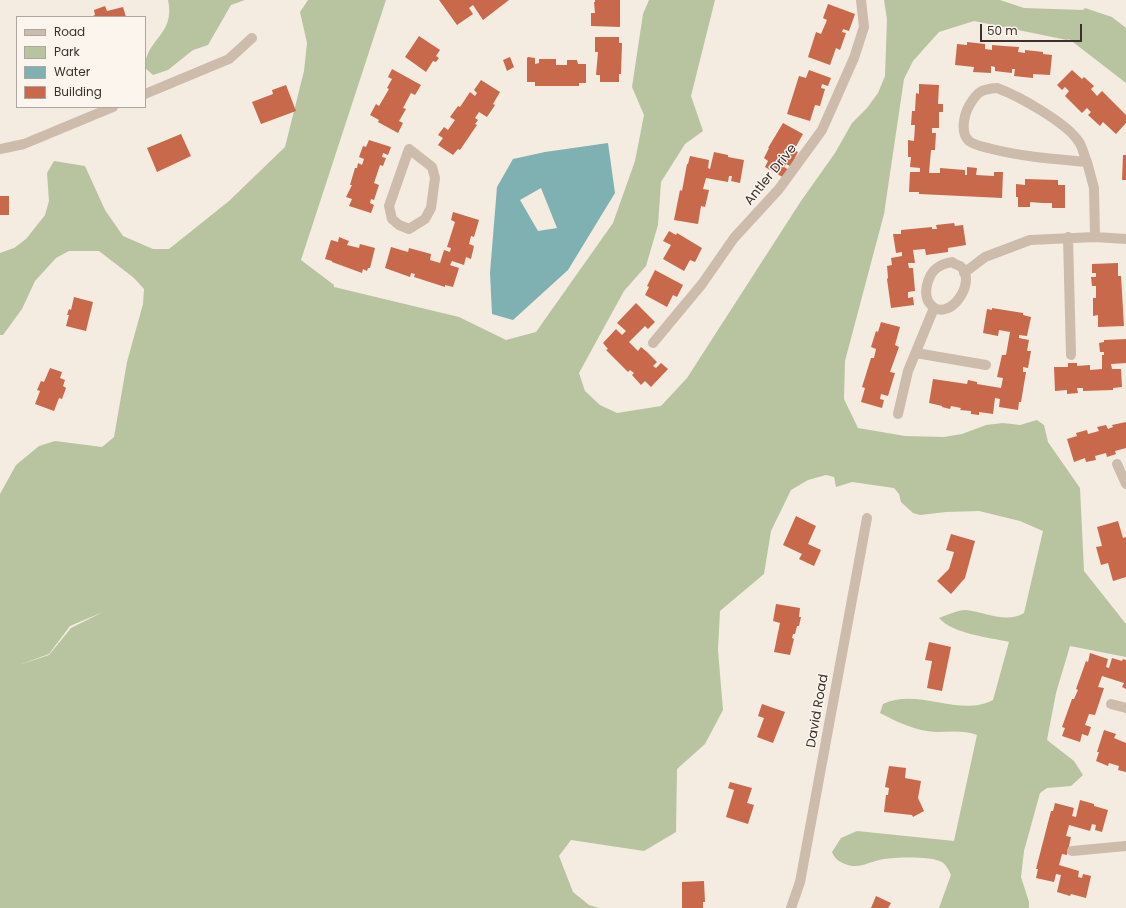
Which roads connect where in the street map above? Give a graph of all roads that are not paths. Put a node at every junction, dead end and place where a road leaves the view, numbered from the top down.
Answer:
1 (861, 0) edge
2 (252, 38) dead end
3 (146, 94) edge
4 (111, 108) edge
5 (0, 149) edge
6 (1087, 162) junction
7 (432, 167) joint
8 (1068, 237) junction
9 (1095, 237) junction
10 (1126, 239) edge
11 (964, 273) junction
12 (934, 308) junction
13 (653, 343) dead end
14 (916, 353) junction
15 (1071, 354) dead end
16 (986, 365) dead end
17 (898, 414) dead end
18 (1118, 464) dead end
19 (1126, 484) edge
20 (867, 518) dead end
21 (1111, 704) dead end
22 (1126, 708) edge
23 (1126, 846) edge
24 (1072, 851) dead end
25 (791, 908) edge

1 - 13 street, Antler Drive
2 - 3 street
4 - 5 street
6 - 6 street
6 - 9 street
7 - 7 street
8 - 9 street
8 - 11 street
8 - 15 street
9 - 10 street
11 - 12 street
11 - 12 street
12 - 14 street
14 - 16 street
14 - 17 street
18 - 19 street
20 - 25 street, David Road
21 - 22 street
23 - 24 street

